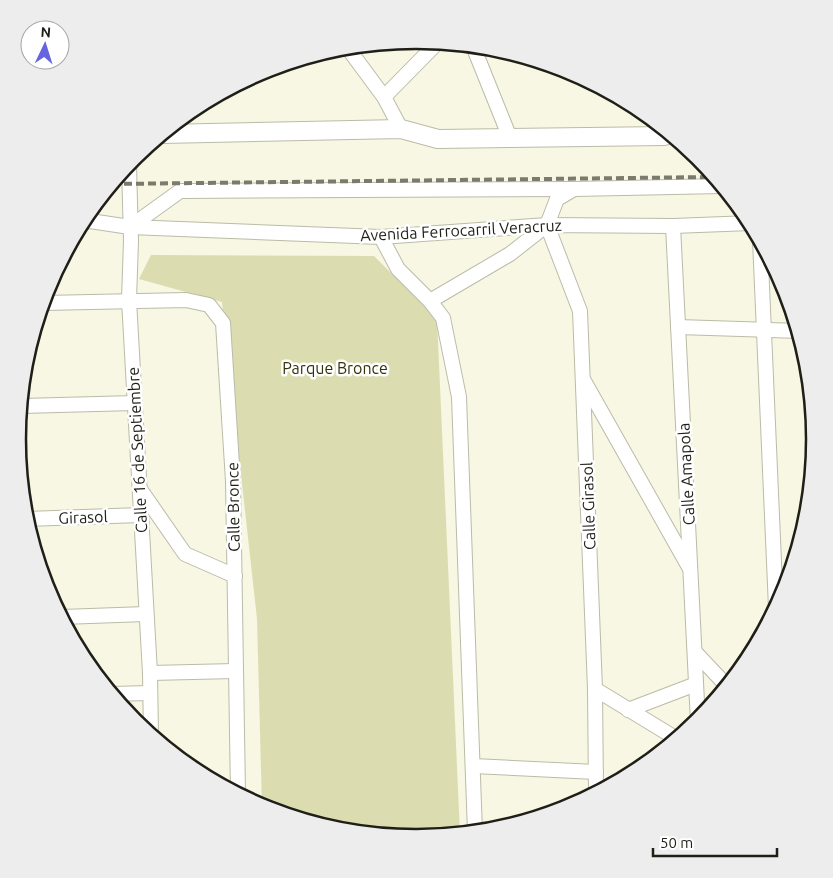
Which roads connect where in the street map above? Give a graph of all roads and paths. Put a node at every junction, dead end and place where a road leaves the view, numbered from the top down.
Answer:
1 (431, 50) edge
2 (476, 53) edge
3 (353, 54) edge
4 (384, 97) junction
5 (402, 128) junction
6 (173, 134) edge
7 (662, 136) edge
8 (510, 138) junction
9 (129, 175) edge
10 (714, 186) edge
11 (574, 189) junction
12 (92, 221) edge
13 (742, 223) edge
14 (548, 225) junction
15 (673, 226) junction
16 (130, 227) junction
17 (381, 237) junction
18 (761, 255) edge
19 (129, 300) junction
20 (430, 301) junction
21 (51, 303) edge
22 (678, 327) junction
23 (764, 331) junction
24 (791, 331) edge
25 (583, 378) junction
26 (135, 403) junction
27 (28, 406) edge
28 (140, 489) junction
29 (141, 515) junction
30 (35, 519) edge
31 (690, 571) junction
32 (235, 576) junction
33 (775, 592) edge
34 (146, 614) junction
35 (69, 618) edge
36 (695, 652) junction
37 (236, 671) junction
38 (150, 673) junction
39 (723, 681) edge
40 (696, 684) junction
41 (595, 689) junction
42 (149, 693) junction
43 (121, 694) edge
44 (697, 709) edge
45 (628, 710) junction
46 (150, 724) edge
47 (670, 735) edge
48 (473, 766) junction
49 (596, 772) junction
50 (596, 785) edge
51 (238, 786) edge
52 (475, 825) edge

1 - 4 street
2 - 8 street
3 - 4 street
4 - 5 street
5 - 6 street
5 - 8 street
7 - 8 street
9 - 16 street, Calle 16 de Septiembre
10 - 11 street
11 - 14 street
11 - 16 street
12 - 16 street, Avenida Ferrocarril Veracruz
13 - 15 street, Avenida Ferrocarril Veracruz
14 - 15 street, Avenida Ferrocarril Veracruz
14 - 17 street, Avenida Ferrocarril Veracruz
14 - 20 street
14 - 25 street, Calle Girasol
15 - 22 street, Calle Amapola
16 - 17 street, Avenida Ferrocarril Veracruz
16 - 19 street, Calle 16 de Septiembre
17 - 20 street
18 - 23 street
19 - 21 street, Calle Bronce
19 - 26 street, Calle 16 de Septiembre
19 - 32 street, Calle Bronce
20 - 48 street
22 - 23 street
22 - 31 street, Calle Amapola
23 - 24 street
23 - 33 street
25 - 31 street
25 - 41 street, Calle Girasol
26 - 27 street
26 - 28 street, Calle 16 de Septiembre
28 - 29 street, Calle 16 de Septiembre
28 - 32 street
29 - 30 street, Girasol
29 - 34 street, Calle 16 de Septiembre
31 - 36 street, Calle Amapola
32 - 37 street, Calle Bronce
34 - 35 street
34 - 38 street, Calle 16 de Septiembre
36 - 39 street
36 - 40 street, Calle Amapola
37 - 38 street
37 - 51 street, Calle Bronce
38 - 42 street, Calle 16 de Septiembre
40 - 44 street, Calle Amapola
40 - 45 street
41 - 45 street
41 - 49 street, Calle Girasol
42 - 43 street
42 - 46 street, Calle 16 de Septiembre
45 - 47 street
48 - 49 street
48 - 52 street
49 - 50 street, Calle Girasol

